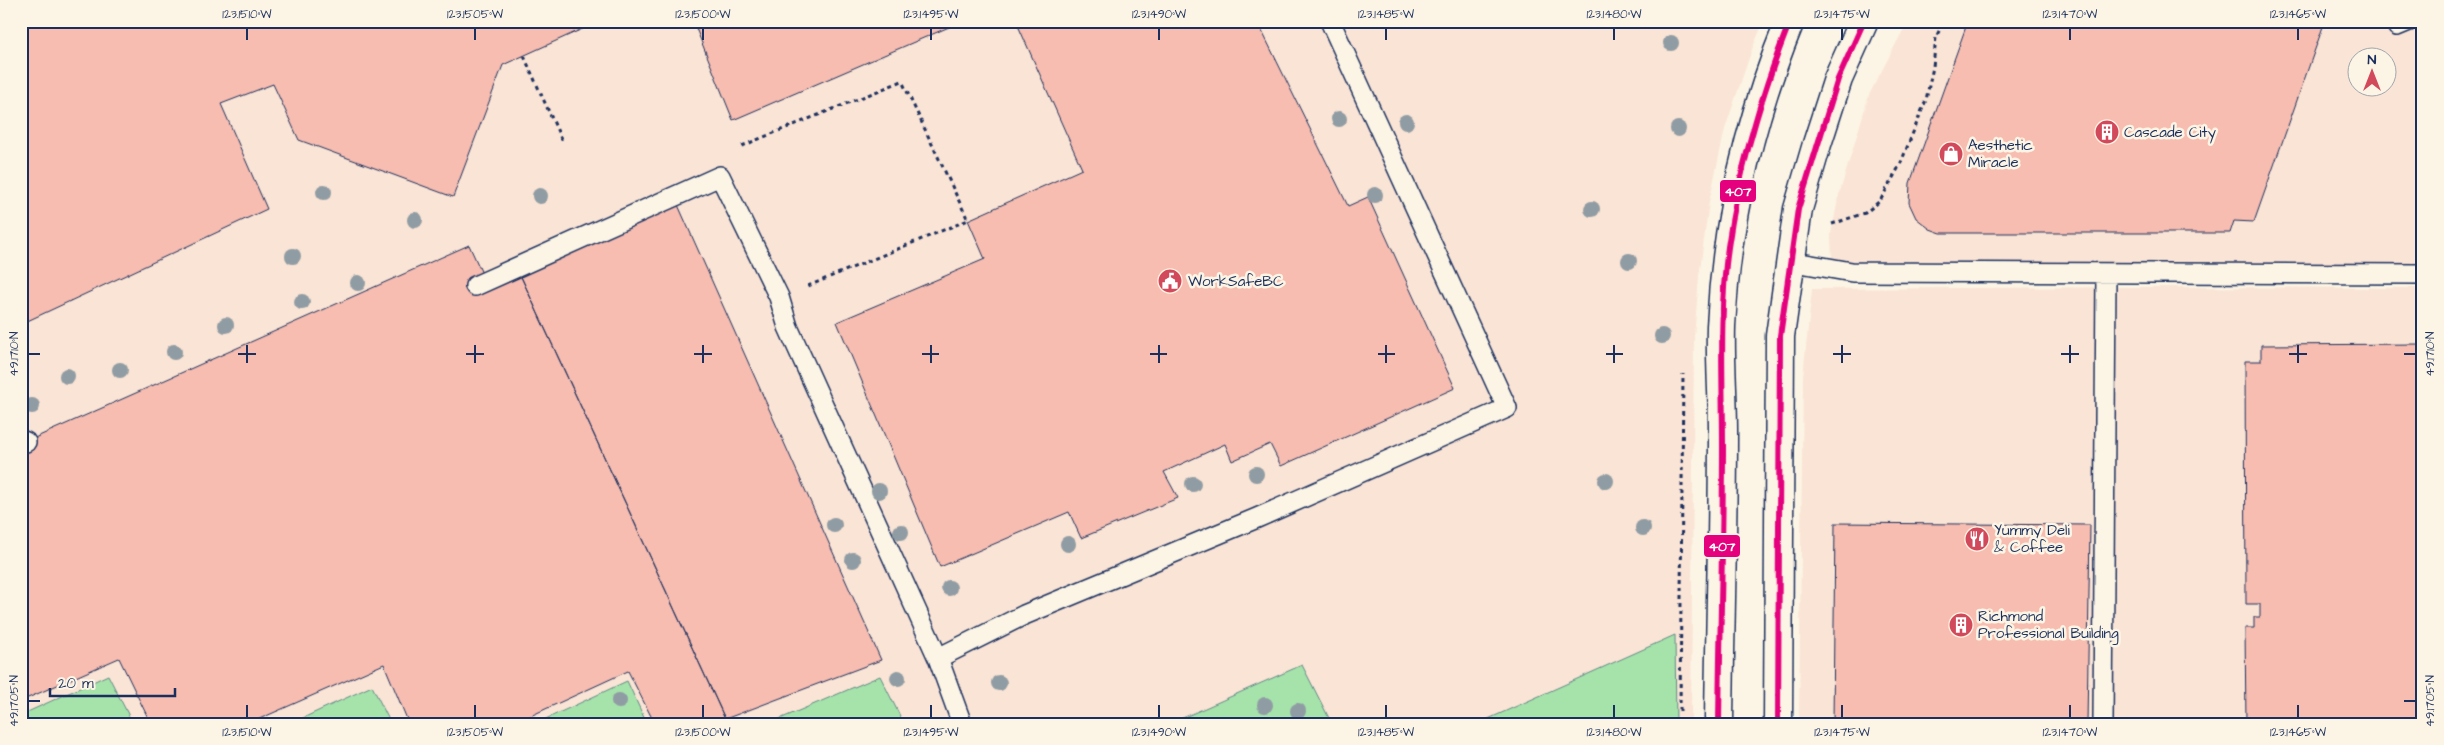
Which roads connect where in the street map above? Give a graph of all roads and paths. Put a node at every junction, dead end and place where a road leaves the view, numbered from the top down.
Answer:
1 (1330, 21) edge
2 (1790, 21) edge
3 (1864, 21) edge
4 (1944, 21) edge
5 (524, 56) dead end
6 (562, 141) dead end
7 (742, 146) dead end
8 (1827, 226) dead end
9 (1789, 261) junction
10 (2106, 273) junction
11 (2423, 274) edge
12 (475, 286) dead end
13 (779, 298) junction
14 (938, 658) junction
15 (962, 724) edge
16 (1719, 724) edge
17 (1778, 724) edge
18 (2103, 724) edge

1 - 14 lane
2 - 16 main road
3 - 9 main road
4 - 8 path
5 - 6 path
7 - 13 path
9 - 10 lane
9 - 17 main road
10 - 11 lane
10 - 18 lane
12 - 13 lane
13 - 14 lane
14 - 15 lane

